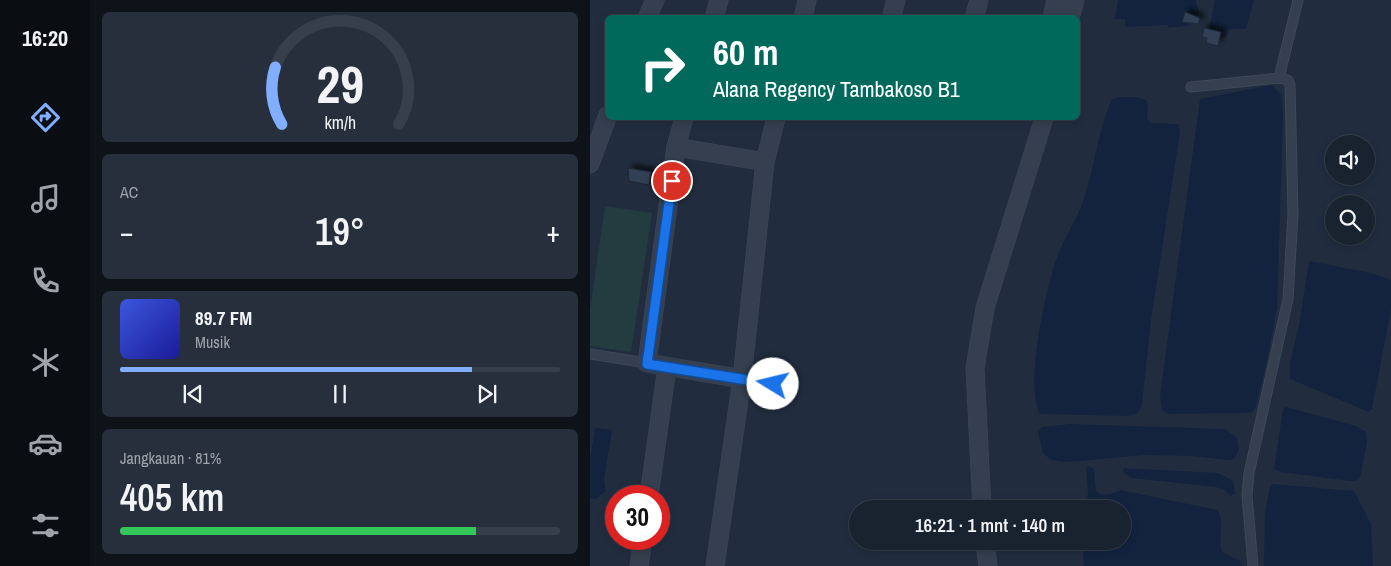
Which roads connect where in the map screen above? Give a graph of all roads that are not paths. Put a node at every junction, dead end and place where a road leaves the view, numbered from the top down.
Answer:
1 (655, 0) edge
2 (719, 0) edge
3 (808, 0) edge
4 (896, 0) edge
5 (979, 0) edge
6 (1056, 0) edge
7 (1075, 0) edge
8 (1298, 0) edge
9 (648, 15) edge
10 (715, 15) edge
11 (804, 15) edge
12 (892, 15) edge
13 (975, 15) edge
14 (1053, 15) edge
15 (1071, 15) edge
16 (1279, 78) junction
17 (1191, 87) dead end
18 (606, 120) edge
19 (683, 120) edge
20 (775, 120) edge
21 (1043, 120) edge
22 (676, 147) junction
23 (764, 162) junction
24 (590, 164) edge
25 (590, 354) edge
26 (647, 364) junction
27 (667, 367) junction
28 (742, 379) junction
29 (773, 384) dead end
30 (651, 485) edge
31 (981, 500) edge
32 (641, 550) edge
33 (986, 550) edge
34 (639, 566) edge
35 (715, 566) edge
36 (988, 566) edge
37 (1253, 566) edge

1 - 9 street
2 - 10 street
3 - 11 street
4 - 12 street
5 - 13 street
6 - 14 street
7 - 15 street
8 - 16 lane
16 - 17 lane
16 - 37 lane
18 - 24 street
19 - 22 street
20 - 23 street
21 - 31 street
22 - 23 street
22 - 26 street
23 - 28 street
25 - 26 lane
26 - 27 street
27 - 28 street
27 - 30 street
28 - 29 street
28 - 35 street
32 - 34 street
33 - 36 street

